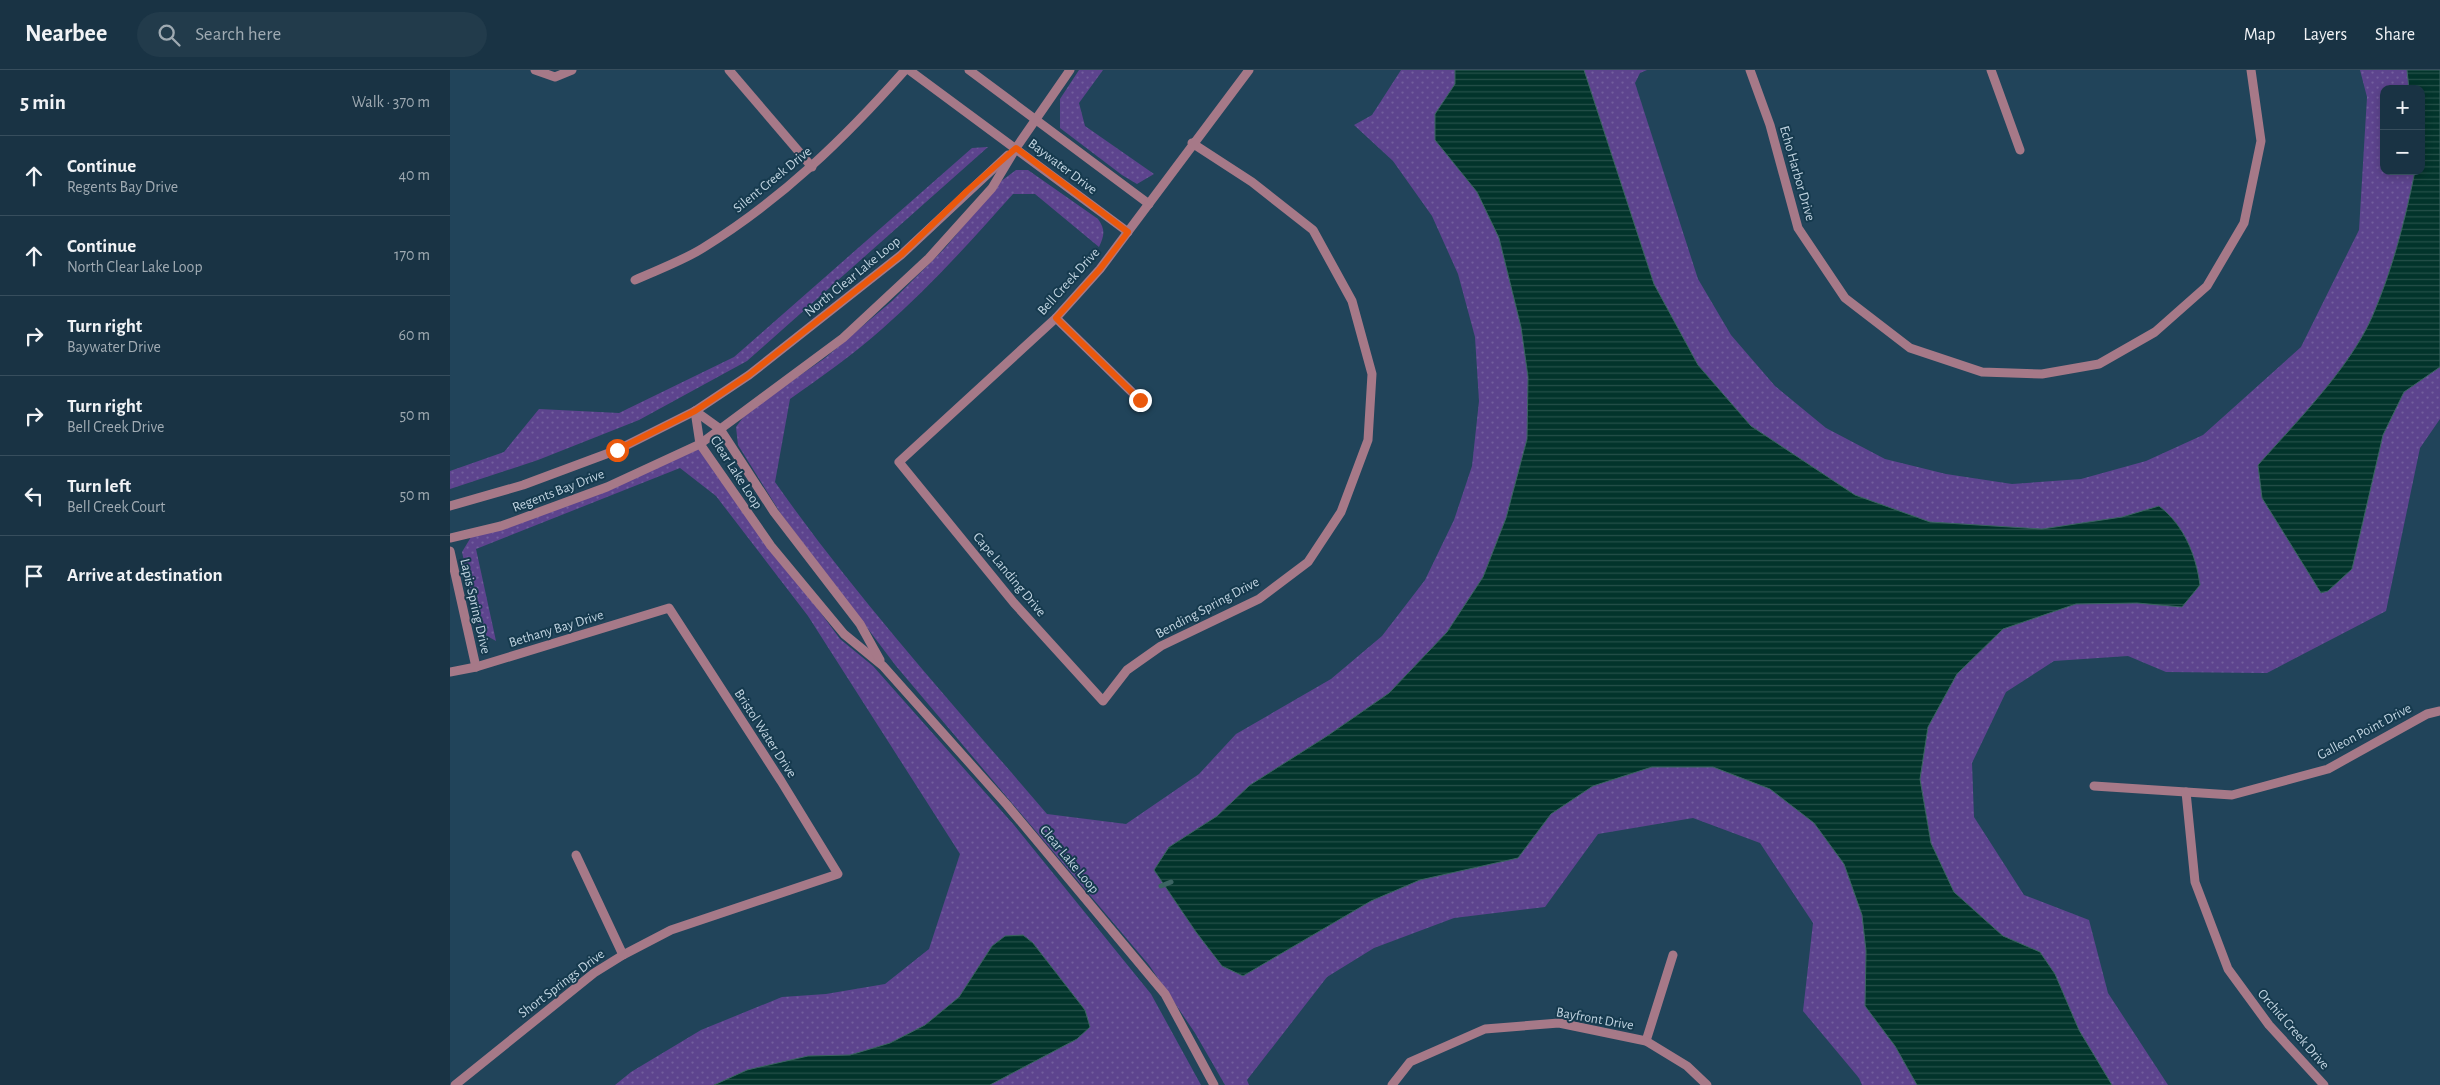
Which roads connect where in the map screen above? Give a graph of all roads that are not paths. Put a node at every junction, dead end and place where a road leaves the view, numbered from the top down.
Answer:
1 (536, 70) edge
2 (572, 70) edge
3 (729, 70) edge
4 (905, 70) edge
5 (909, 70) edge
6 (970, 70) edge
7 (1070, 70) edge
8 (1249, 70) edge
9 (1750, 70) edge
10 (1991, 70) edge
11 (2251, 70) edge
12 (1037, 118) junction
13 (1192, 143) junction
14 (1016, 148) junction
15 (2020, 150) dead end
16 (812, 167) junction
17 (1149, 204) junction
18 (1128, 232) junction
19 (635, 280) dead end
20 (1056, 318) junction
21 (1140, 400) dead end
22 (695, 411) junction
23 (720, 429) junction
24 (700, 444) junction
25 (900, 462) joint
26 (450, 506) edge
27 (450, 538) edge
28 (450, 551) edge
29 (670, 608) joint
30 (883, 666) junction
31 (476, 667) junction
32 (450, 672) edge
33 (1103, 701) joint
34 (2440, 711) edge
35 (2094, 786) dead end
36 (2186, 792) junction
37 (576, 855) dead end
38 (838, 874) joint
39 (623, 955) junction
40 (1673, 955) dead end
41 (1646, 1041) junction
42 (450, 1079) edge
43 (454, 1085) edge
44 (1214, 1085) edge
45 (1392, 1085) edge
46 (1707, 1085) edge
47 (2324, 1085) edge

1 - 2 street
3 - 16 street
4 - 16 street, Silent Creek Drive
5 - 14 street, Baywater Drive
6 - 12 street, Baywater Drive
7 - 12 street, North Clear Lake Loop
8 - 13 street, Bell Creek Drive
9 - 11 street, Echo Harbor Drive
10 - 15 street
12 - 14 street, North Clear Lake Loop
12 - 17 street, Baywater Drive
13 - 17 street, Bell Creek Drive
13 - 33 street, Bending Spring Drive
14 - 18 street, Baywater Drive
14 - 22 street, North Clear Lake Loop
14 - 23 street, North Clear Lake Loop
16 - 19 street, Silent Creek Drive
17 - 18 street, Bell Creek Drive
18 - 20 street, Bell Creek Drive
20 - 21 street
20 - 25 street, Bell Creek Drive
22 - 23 street, Clear Lake Loop
22 - 24 street, Clear Lake Loop
22 - 26 street, Regents Bay Drive
23 - 24 street, North Clear Lake Loop
23 - 30 street, Clear Lake Loop
24 - 27 street, Regents Bay Drive
24 - 30 street, Clear Lake Loop
25 - 33 street, Cape Landing Drive
28 - 31 street, Lapis Spring Drive
29 - 31 street, Bethany Bay Drive
29 - 38 street, Bristol Water Drive
30 - 44 street, Clear Lake Loop
31 - 32 street, Bethany Bay Drive
34 - 36 street, Galleon Point Drive
35 - 36 street, Galleon Point Drive
36 - 47 street, Orchid Creek Drive
37 - 39 street
38 - 39 street, Short Springs Drive
39 - 43 street, Short Springs Drive
40 - 41 street
41 - 45 street, Bayfront Drive
41 - 46 street, Bayfront Drive
42 - 43 street

